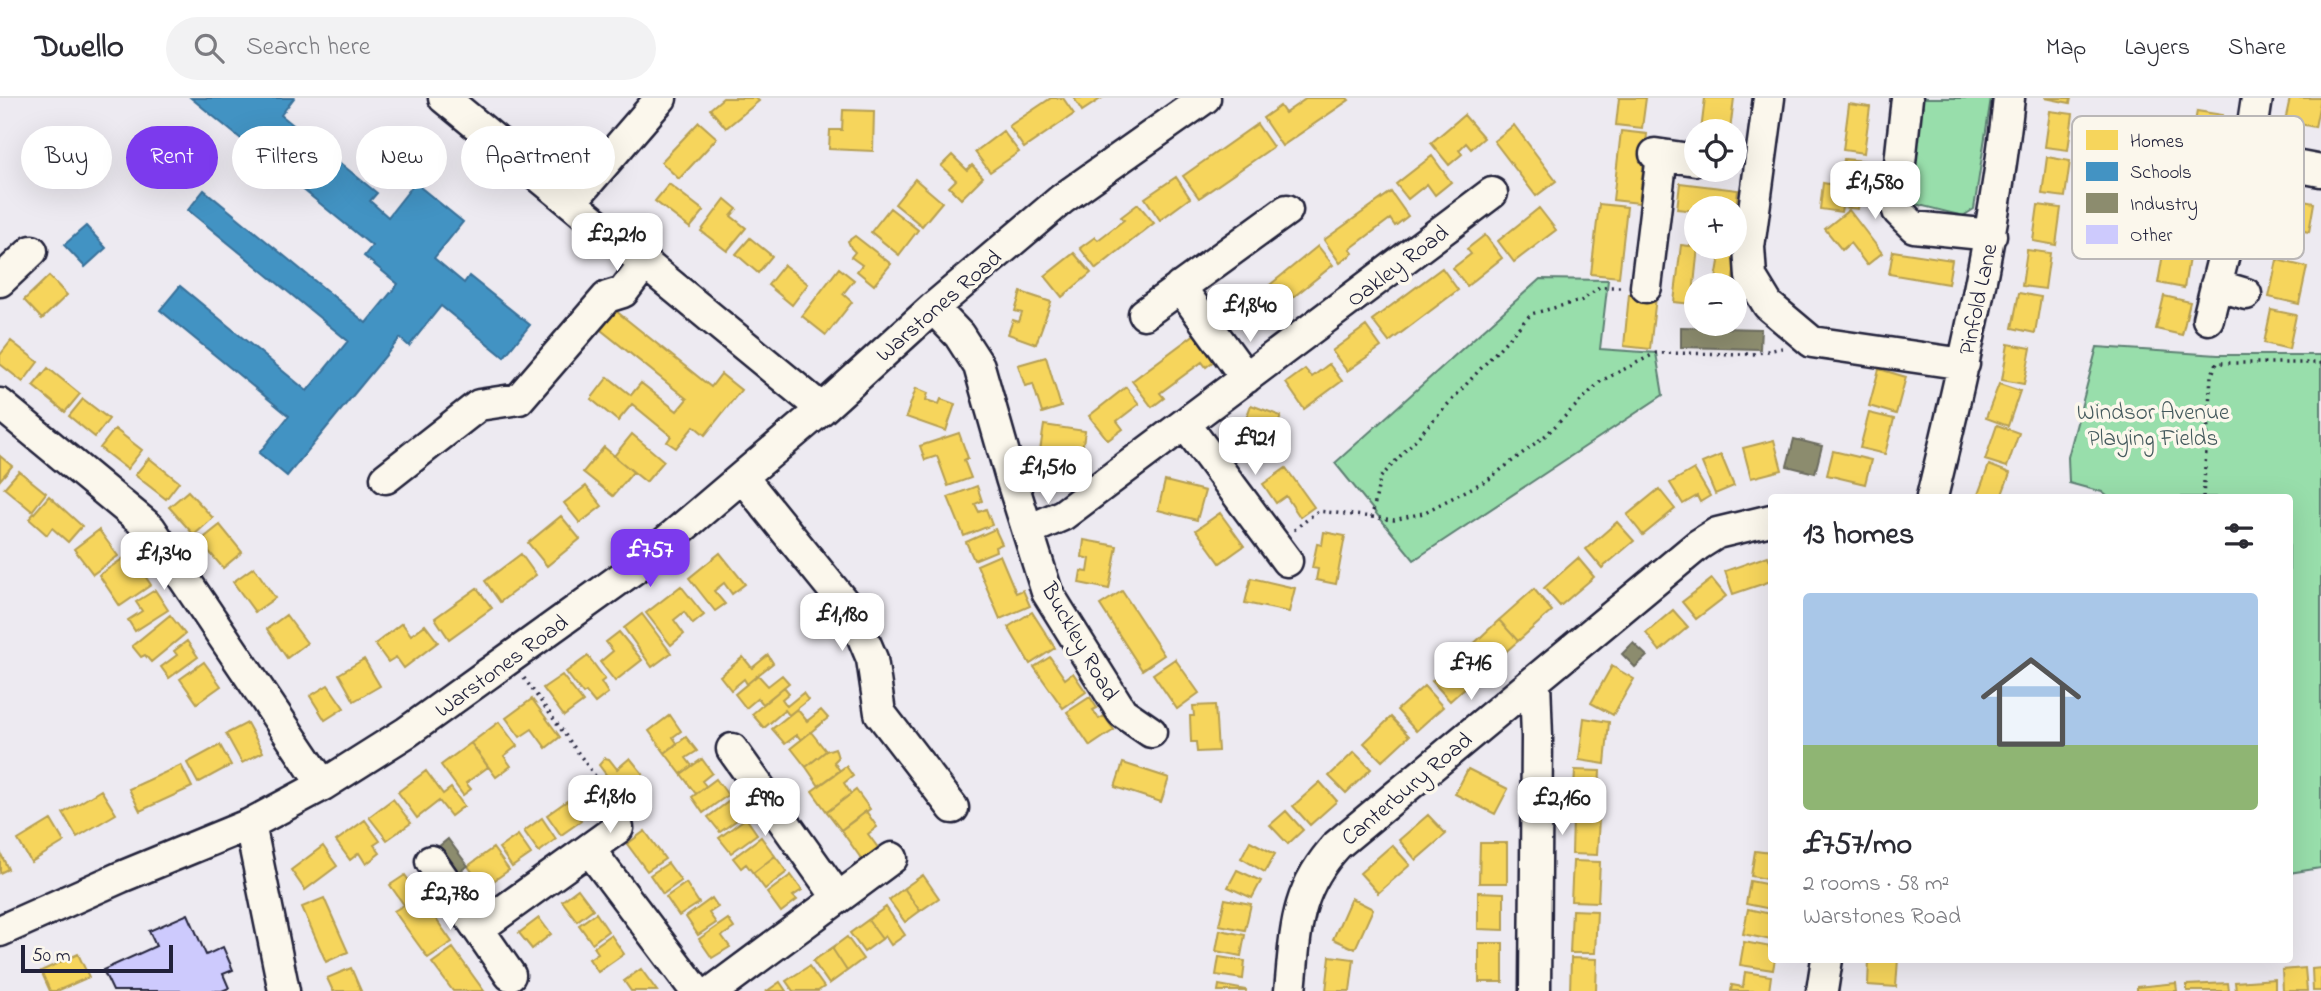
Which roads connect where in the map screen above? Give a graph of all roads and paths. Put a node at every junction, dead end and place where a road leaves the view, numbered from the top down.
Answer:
1 (444, 98) edge
2 (661, 98) edge
3 (1205, 98) edge
4 (1769, 98) edge
5 (1907, 98) edge
6 (2009, 98) edge
7 (2257, 98) edge
8 (2254, 116) edge
9 (1684, 158) edge
10 (1747, 168) edge
11 (1492, 193) dead end
12 (571, 202) junction
13 (1287, 210) dead end
14 (1991, 235) junction
15 (32, 251) dead end
16 (2222, 259) edge
17 (645, 263) junction
18 (0, 281) edge
19 (2216, 285) junction
20 (1180, 287) junction
21 (1646, 287) joint
22 (2246, 293) dead end
23 (933, 308) junction
24 (1144, 314) dead end
25 (2208, 319) dead end
26 (1812, 342) junction
27 (2321, 363) edge
28 (1964, 364) junction
29 (1246, 378) junction
30 (0, 404) edge
31 (822, 409) junction
32 (1185, 424) junction
33 (386, 478) dead end
34 (743, 478) junction
35 (1933, 494) edge
36 (2203, 494) edge
37 (1372, 517) junction
38 (1768, 521) edge
39 (1029, 530) junction
40 (1280, 553) joint
41 (511, 659) junction
42 (1535, 681) junction
43 (1151, 732) dead end
44 (732, 749) dead end
45 (323, 785) junction
46 (953, 808) dead end
47 (250, 824) junction
48 (618, 828) joint
49 (589, 849) junction
50 (892, 858) dead end
51 (431, 861) dead end
52 (838, 898) junction
53 (478, 929) junction
54 (0, 931) edge
55 (1826, 963) edge
56 (510, 975) dead end
57 (284, 991) edge
58 (696, 991) edge
59 (713, 991) edge
60 (1290, 991) edge
61 (1535, 991) edge
62 (1822, 991) edge

1 - 12 street
2 - 12 street
3 - 23 street, Warstones Road
4 - 10 street
5 - 14 street
6 - 14 street, Pinfold Lane
7 - 8 street
9 - 21 street
10 - 26 street
11 - 29 street, Oakley Road
12 - 17 street
13 - 20 street
14 - 28 street, Pinfold Lane
15 - 18 street
16 - 19 street
17 - 31 street
17 - 33 street
19 - 22 street
19 - 25 street
20 - 24 street
20 - 29 street
21 - 37 path
23 - 31 street, Warstones Road
23 - 39 street, Buckley Road
26 - 28 street
26 - 37 path
27 - 36 path
28 - 35 street, Pinfold Lane
29 - 32 street, Oakley Road
30 - 45 street
31 - 34 street, Warstones Road
32 - 39 street, Oakley Road
32 - 40 street
34 - 41 street, Warstones Road
34 - 46 street
37 - 40 path
38 - 42 street, Canterbury Road
39 - 43 street, Buckley Road
41 - 45 street, Warstones Road
41 - 48 path
42 - 60 street, Canterbury Road
42 - 61 street
44 - 52 street
45 - 47 street, Warstones Road
47 - 54 street, Warstones Road
47 - 57 street
48 - 49 street
49 - 53 street
49 - 58 street
50 - 52 street
51 - 53 street
52 - 59 street
53 - 56 street
55 - 62 street

